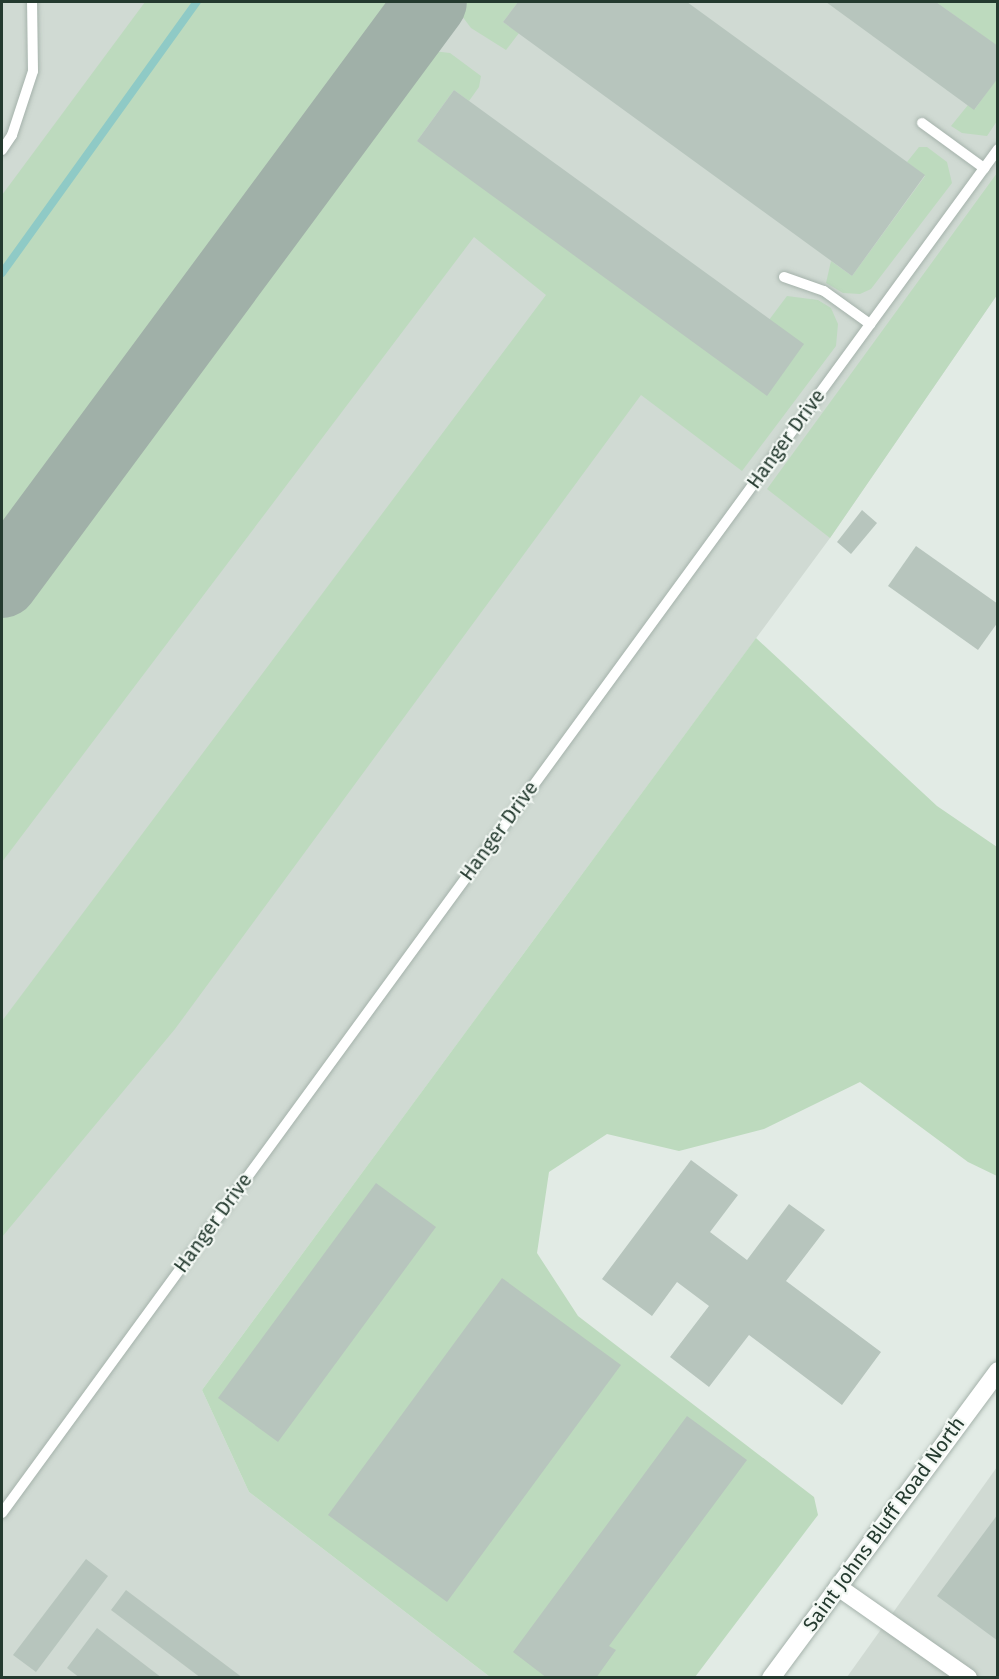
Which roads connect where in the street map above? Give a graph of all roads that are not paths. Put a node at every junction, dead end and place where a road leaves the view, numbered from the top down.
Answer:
1 (32, 2) edge
2 (922, 123) dead end
3 (998, 149) edge
4 (2, 150) edge
5 (984, 168) junction
6 (784, 277) dead end
7 (870, 324) junction
8 (998, 1371) edge
9 (2, 1513) edge
10 (838, 1587) junction
11 (771, 1677) edge
12 (968, 1677) edge

1 - 4 lane
2 - 5 lane
3 - 5 lane, Hanger Drive
5 - 7 lane, Hanger Drive
6 - 7 lane
7 - 9 lane, Hanger Drive
8 - 10 main road, Saint Johns Bluff Road North
10 - 11 main road, Saint Johns Bluff Road North
10 - 12 main road

